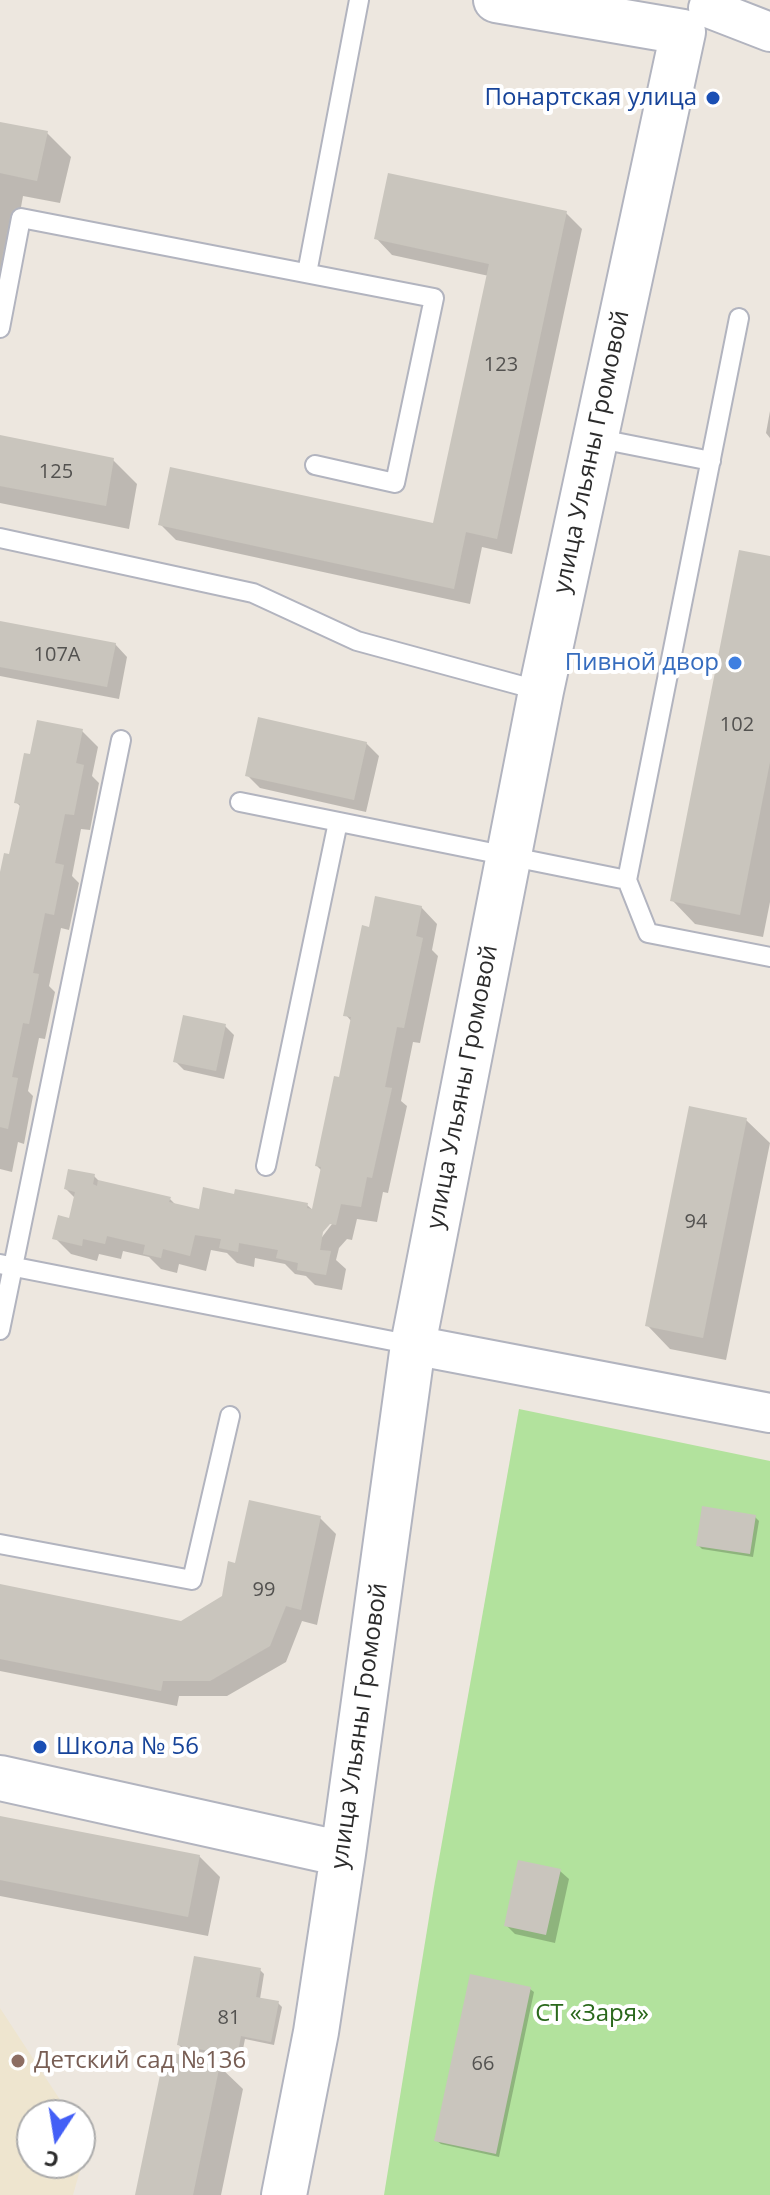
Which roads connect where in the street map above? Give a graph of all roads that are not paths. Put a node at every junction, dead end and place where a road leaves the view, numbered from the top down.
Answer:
1 (359, 0) edge
2 (496, 0) edge
3 (699, 10) edge
4 (770, 32) edge
5 (307, 273) junction
6 (739, 318) dead end
7 (0, 328) edge
8 (595, 438) junction
9 (711, 461) junction
10 (315, 465) dead end
11 (0, 538) edge
12 (541, 691) junction
13 (121, 740) dead end
14 (240, 802) dead end
15 (338, 822) junction
16 (507, 856) junction
17 (627, 880) junction
18 (770, 957) edge
19 (266, 1166) dead end
20 (7, 1265) edge
21 (0, 1330) edge
22 (413, 1345) junction
23 (770, 1413) edge
24 (230, 1416) dead end
25 (0, 1544) edge
26 (0, 1778) edge
27 (343, 1854) junction
28 (284, 2195) edge

1 - 5 lane
2 - 3 main road
3 - 4 street
3 - 8 main road, улица Ульяны Громовой
5 - 7 lane
5 - 10 lane
6 - 9 lane
8 - 9 lane
8 - 12 main road, улица Ульяны Громовой
9 - 17 lane
11 - 12 lane
12 - 16 main road, улица Ульяны Громовой
13 - 20 lane
14 - 15 lane
15 - 16 lane
15 - 19 lane
16 - 17 lane
16 - 22 main road, улица Ульяны Громовой
17 - 18 lane
20 - 21 lane
20 - 22 lane
22 - 23 street
22 - 27 main road, улица Ульяны Громовой
24 - 25 lane
26 - 27 main road
27 - 28 main road, улица Ульяны Громовой

